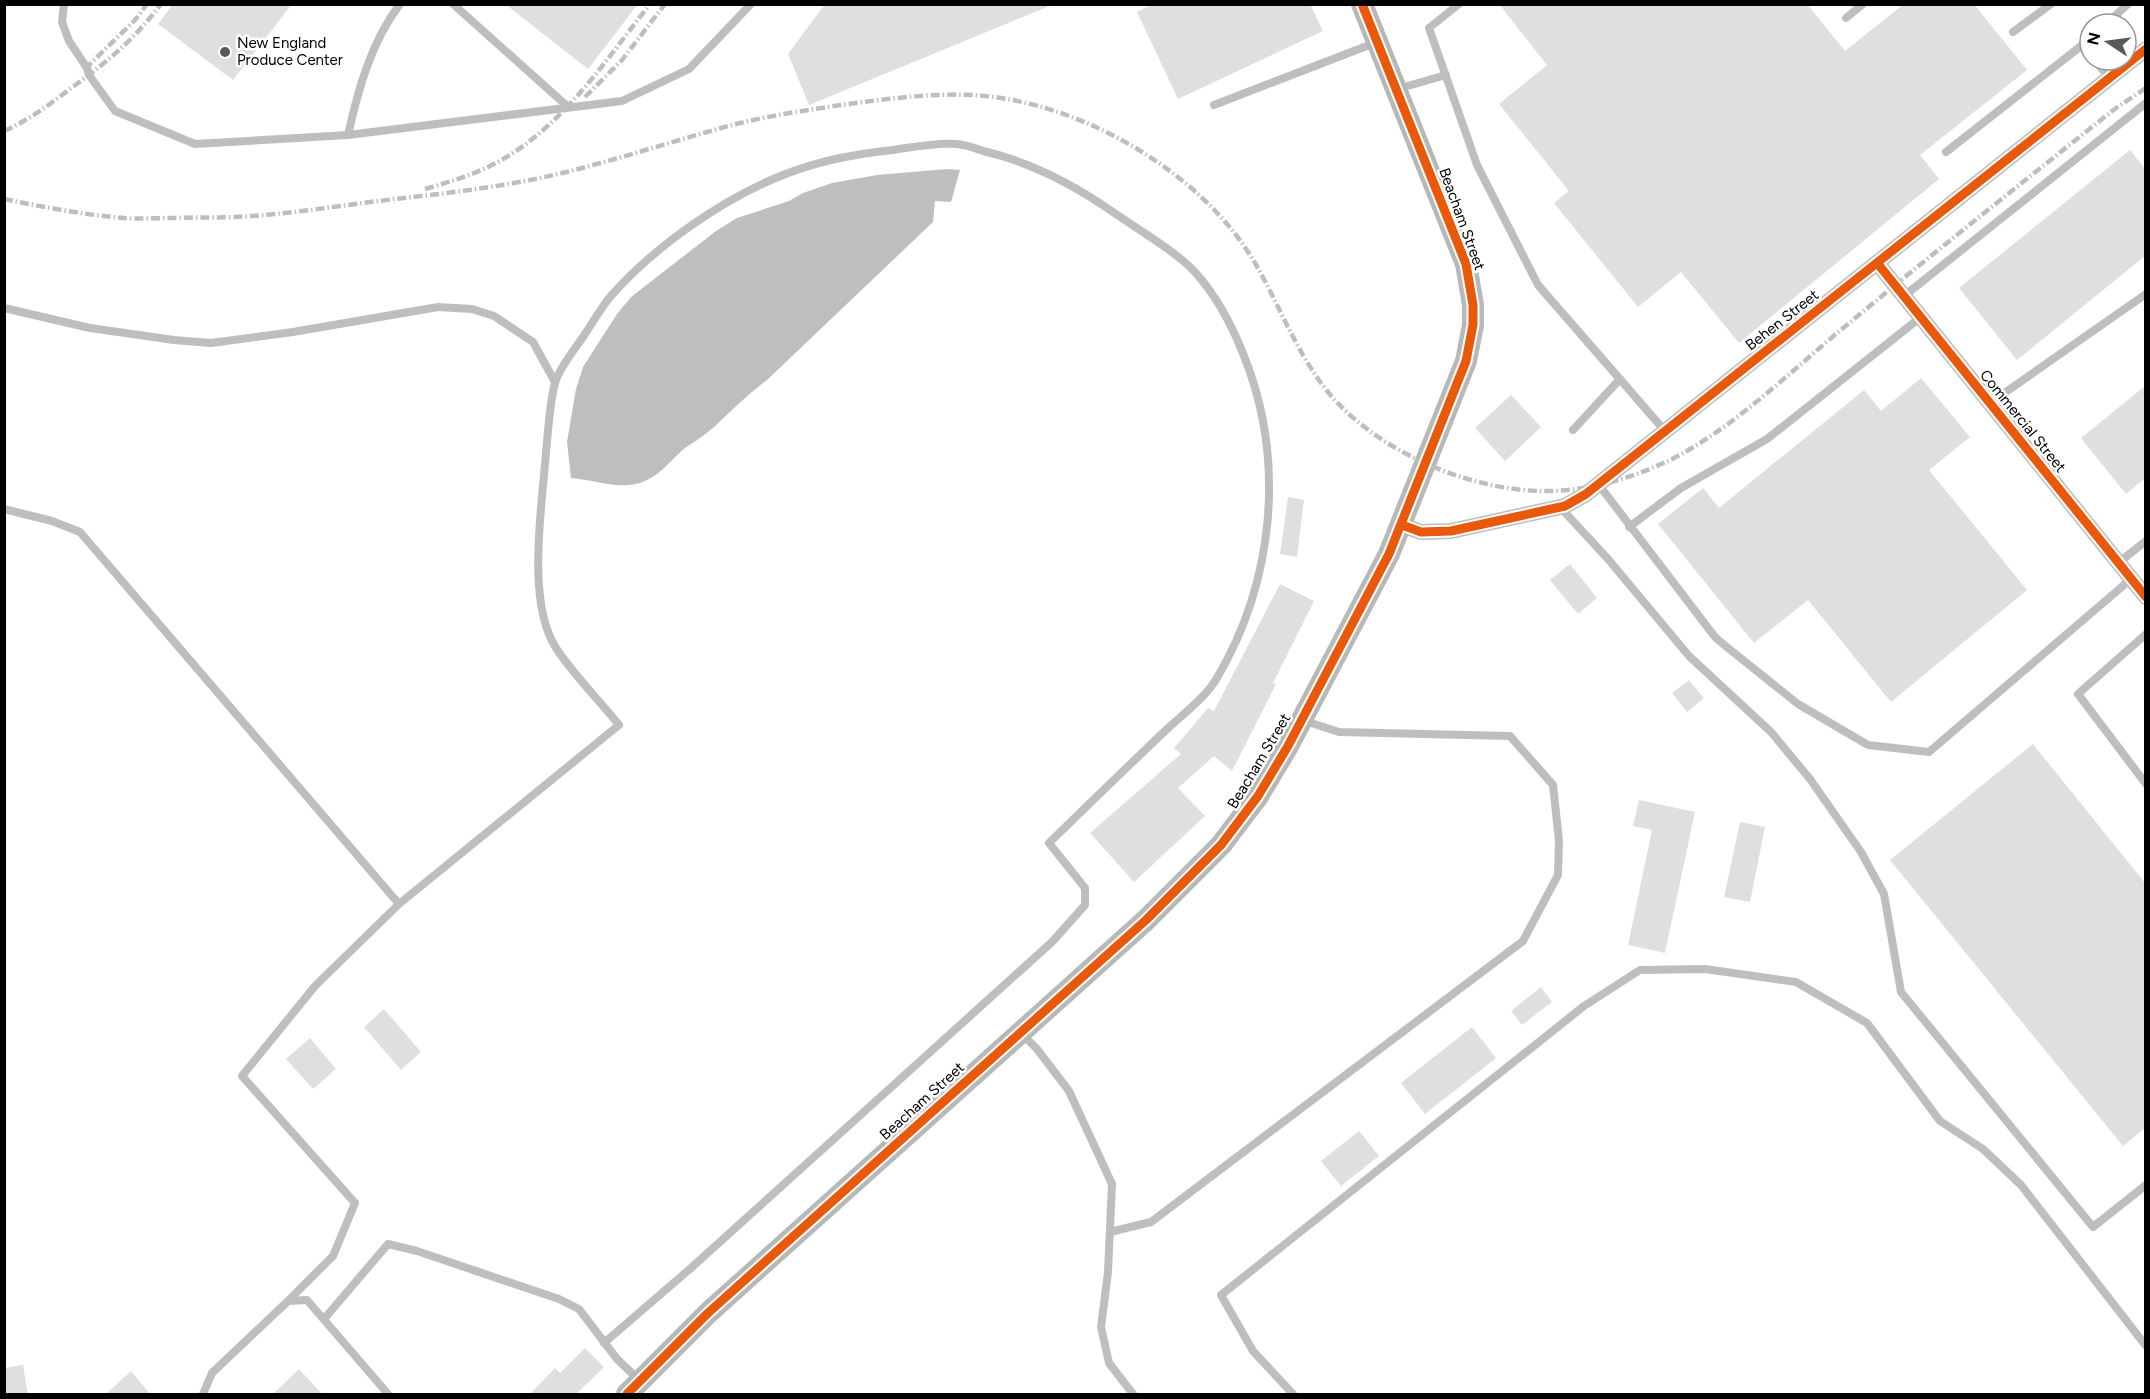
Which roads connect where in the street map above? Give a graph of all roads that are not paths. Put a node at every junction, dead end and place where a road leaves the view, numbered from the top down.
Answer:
1 (64, 4) edge
2 (400, 4) edge
3 (453, 4) edge
4 (751, 4) edge
5 (1362, 4) edge
6 (1460, 4) edge
7 (1863, 4) edge
8 (2051, 4) edge
9 (1846, 18) dead end
10 (2013, 32) dead end
11 (1377, 42) junction
12 (2078, 49) edge
13 (2145, 49) edge
14 (2105, 72) edge
15 (1446, 75) junction
16 (2110, 78) junction
17 (1396, 89) junction
18 (2145, 103) edge
19 (1214, 105) dead end
20 (567, 106) junction
21 (348, 135) junction
22 (1946, 152) dead end
23 (1878, 264) junction
24 (2145, 294) edge
25 (1904, 296) junction
26 (4, 308) edge
27 (1921, 317) junction
28 (1620, 379) junction
29 (555, 382) junction
30 (1990, 403) junction
31 (1573, 430) dead end
32 (1665, 431) junction
33 (1599, 485) junction
34 (1560, 507) junction
35 (4, 509) edge
36 (1402, 525) junction
37 (1629, 526) junction
38 (2145, 541) edge
39 (2118, 563) junction
40 (2131, 579) junction
41 (2145, 597) edge
42 (2145, 634) edge
43 (1302, 720) junction
44 (2145, 784) edge
45 (399, 904) junction
46 (1021, 1032) junction
47 (2145, 1185) edge
48 (1110, 1232) junction
49 (288, 1301) junction
50 (324, 1319) junction
51 (604, 1343) junction
52 (2145, 1346) edge
53 (633, 1388) edge
54 (203, 1395) edge
55 (388, 1395) edge
56 (1133, 1395) edge
57 (1293, 1395) edge

1 - 21 lane
2 - 21 lane
3 - 20 lane
4 - 20 lane
5 - 11 main road, Beacham Street
6 - 15 lane
7 - 9 lane
8 - 10 lane
11 - 17 main road, Beacham Street
11 - 19 lane
12 - 22 lane
13 - 16 street, Behen Street
14 - 16 lane
15 - 17 lane
15 - 28 lane
16 - 23 street, Behen Street
17 - 36 main road, Beacham Street
18 - 25 lane
20 - 21 lane
23 - 25 street, Commercial Street
23 - 32 street, Behen Street
24 - 30 lane
25 - 27 street, Commercial Street
26 - 29 lane
27 - 30 street, Commercial Street
27 - 37 lane
28 - 31 lane
28 - 32 lane
29 - 45 lane
29 - 51 lane
30 - 39 street, Commercial Street
32 - 33 street, Behen Street
33 - 34 street, Behen Street
33 - 37 lane
34 - 36 street, Behen Street
34 - 47 lane
35 - 45 lane
36 - 43 main road, Beacham Street
37 - 40 lane
38 - 39 lane
39 - 40 street, Commercial Street
40 - 41 street, Commercial Street
42 - 44 lane
43 - 46 main road, Beacham Street
43 - 48 lane
45 - 49 lane
46 - 48 lane
46 - 53 main road, Beacham Street
48 - 56 lane
49 - 50 lane
49 - 54 lane
50 - 51 lane
50 - 55 lane
51 - 53 lane
52 - 57 lane

